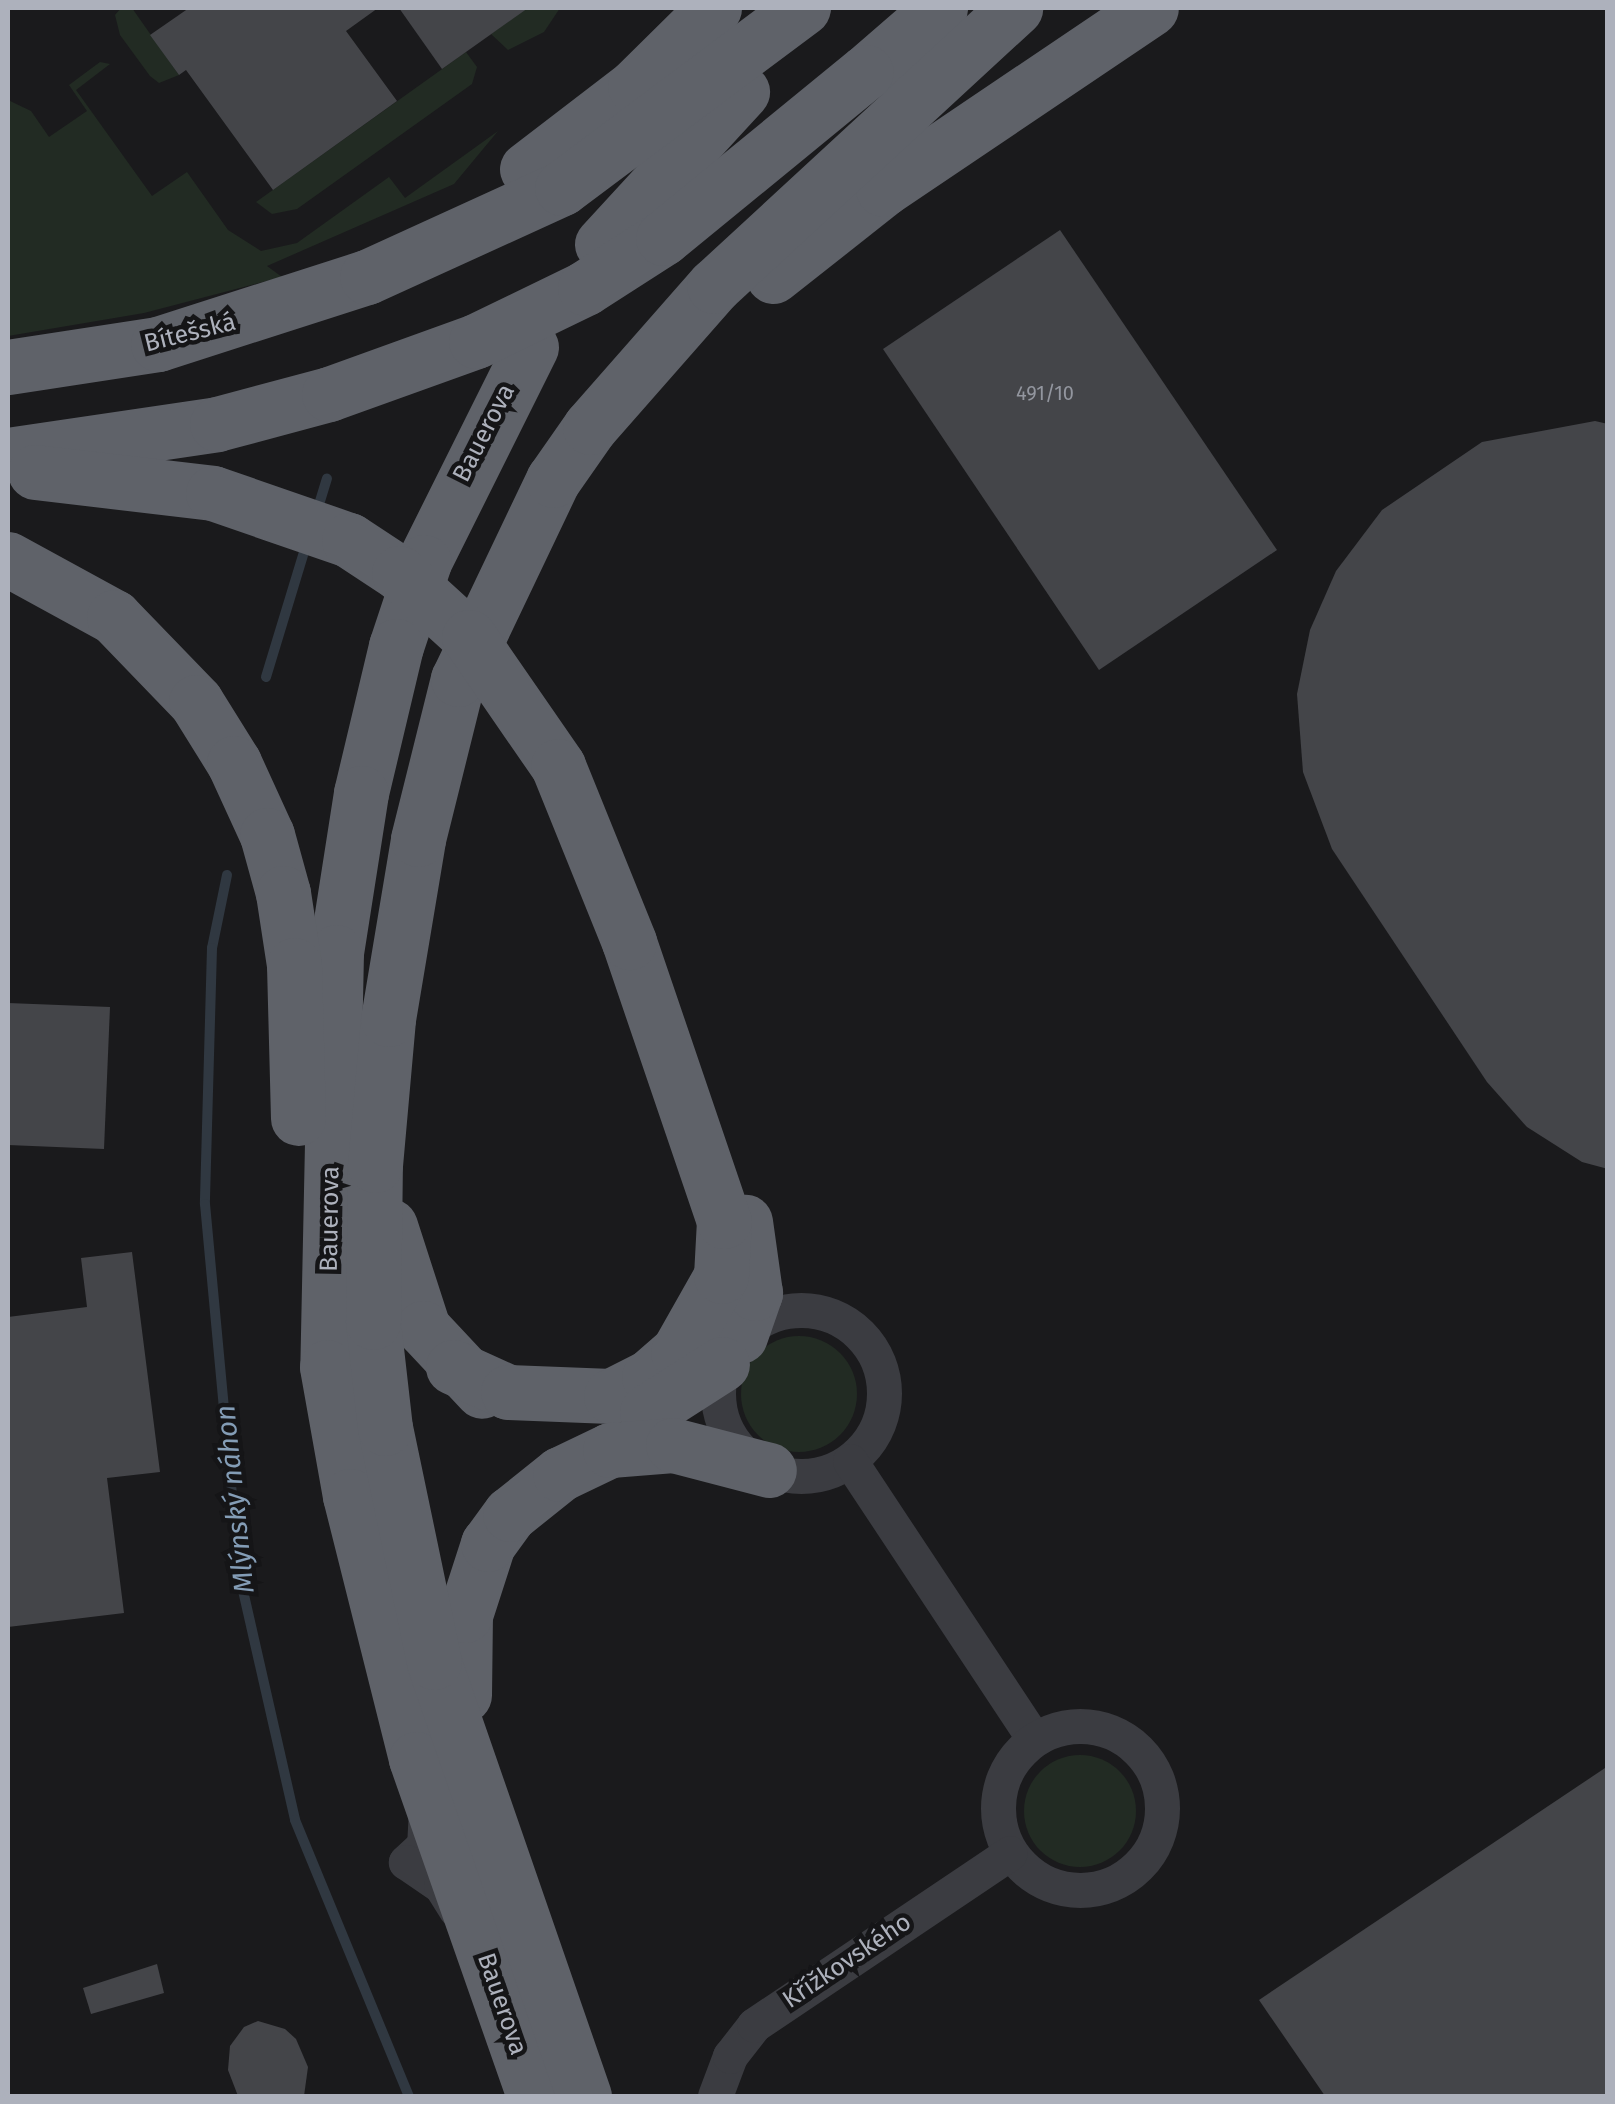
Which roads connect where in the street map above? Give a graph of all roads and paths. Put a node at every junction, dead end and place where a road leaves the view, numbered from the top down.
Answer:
1 (714, 8) edge
2 (803, 8) edge
3 (832, 8) edge
4 (940, 8) edge
5 (1015, 8) edge
6 (1150, 8) edge
7 (602, 244) dead end
8 (367, 277) junction
9 (530, 347) dead end
10 (8, 367) edge
11 (8, 456) edge
12 (8, 471) edge
13 (8, 560) edge
14 (508, 572) junction
15 (682, 1088) junction
16 (376, 1164) junction
17 (731, 1350) junction
18 (327, 1366) junction
19 (454, 1367) junction
20 (850, 1460) junction
21 (769, 1470) junction
22 (1034, 1739) junction
23 (438, 1753) junction
24 (1010, 1853) junction
25 (534, 2096) edge
26 (584, 2096) edge
27 (715, 2096) edge

1 - 8 highway
2 - 8 highway
3 - 7 highway
4 - 11 highway, bridge
5 - 14 highway, Bauerova
6 - 14 highway
8 - 10 highway, Bítešská
9 - 18 highway, Bauerova
12 - 15 highway, bridge
13 - 18 highway
14 - 16 highway, Bauerova
15 - 17 highway
15 - 19 highway
16 - 19 highway
16 - 23 highway
17 - 19 highway
17 - 20 street
17 - 21 street
18 - 23 highway, Bauerova
20 - 21 street
20 - 22 street
21 - 23 highway
22 - 24 street
22 - 24 street
23 - 25 highway, Bauerova
23 - 26 highway
24 - 27 street, Křížkovského

